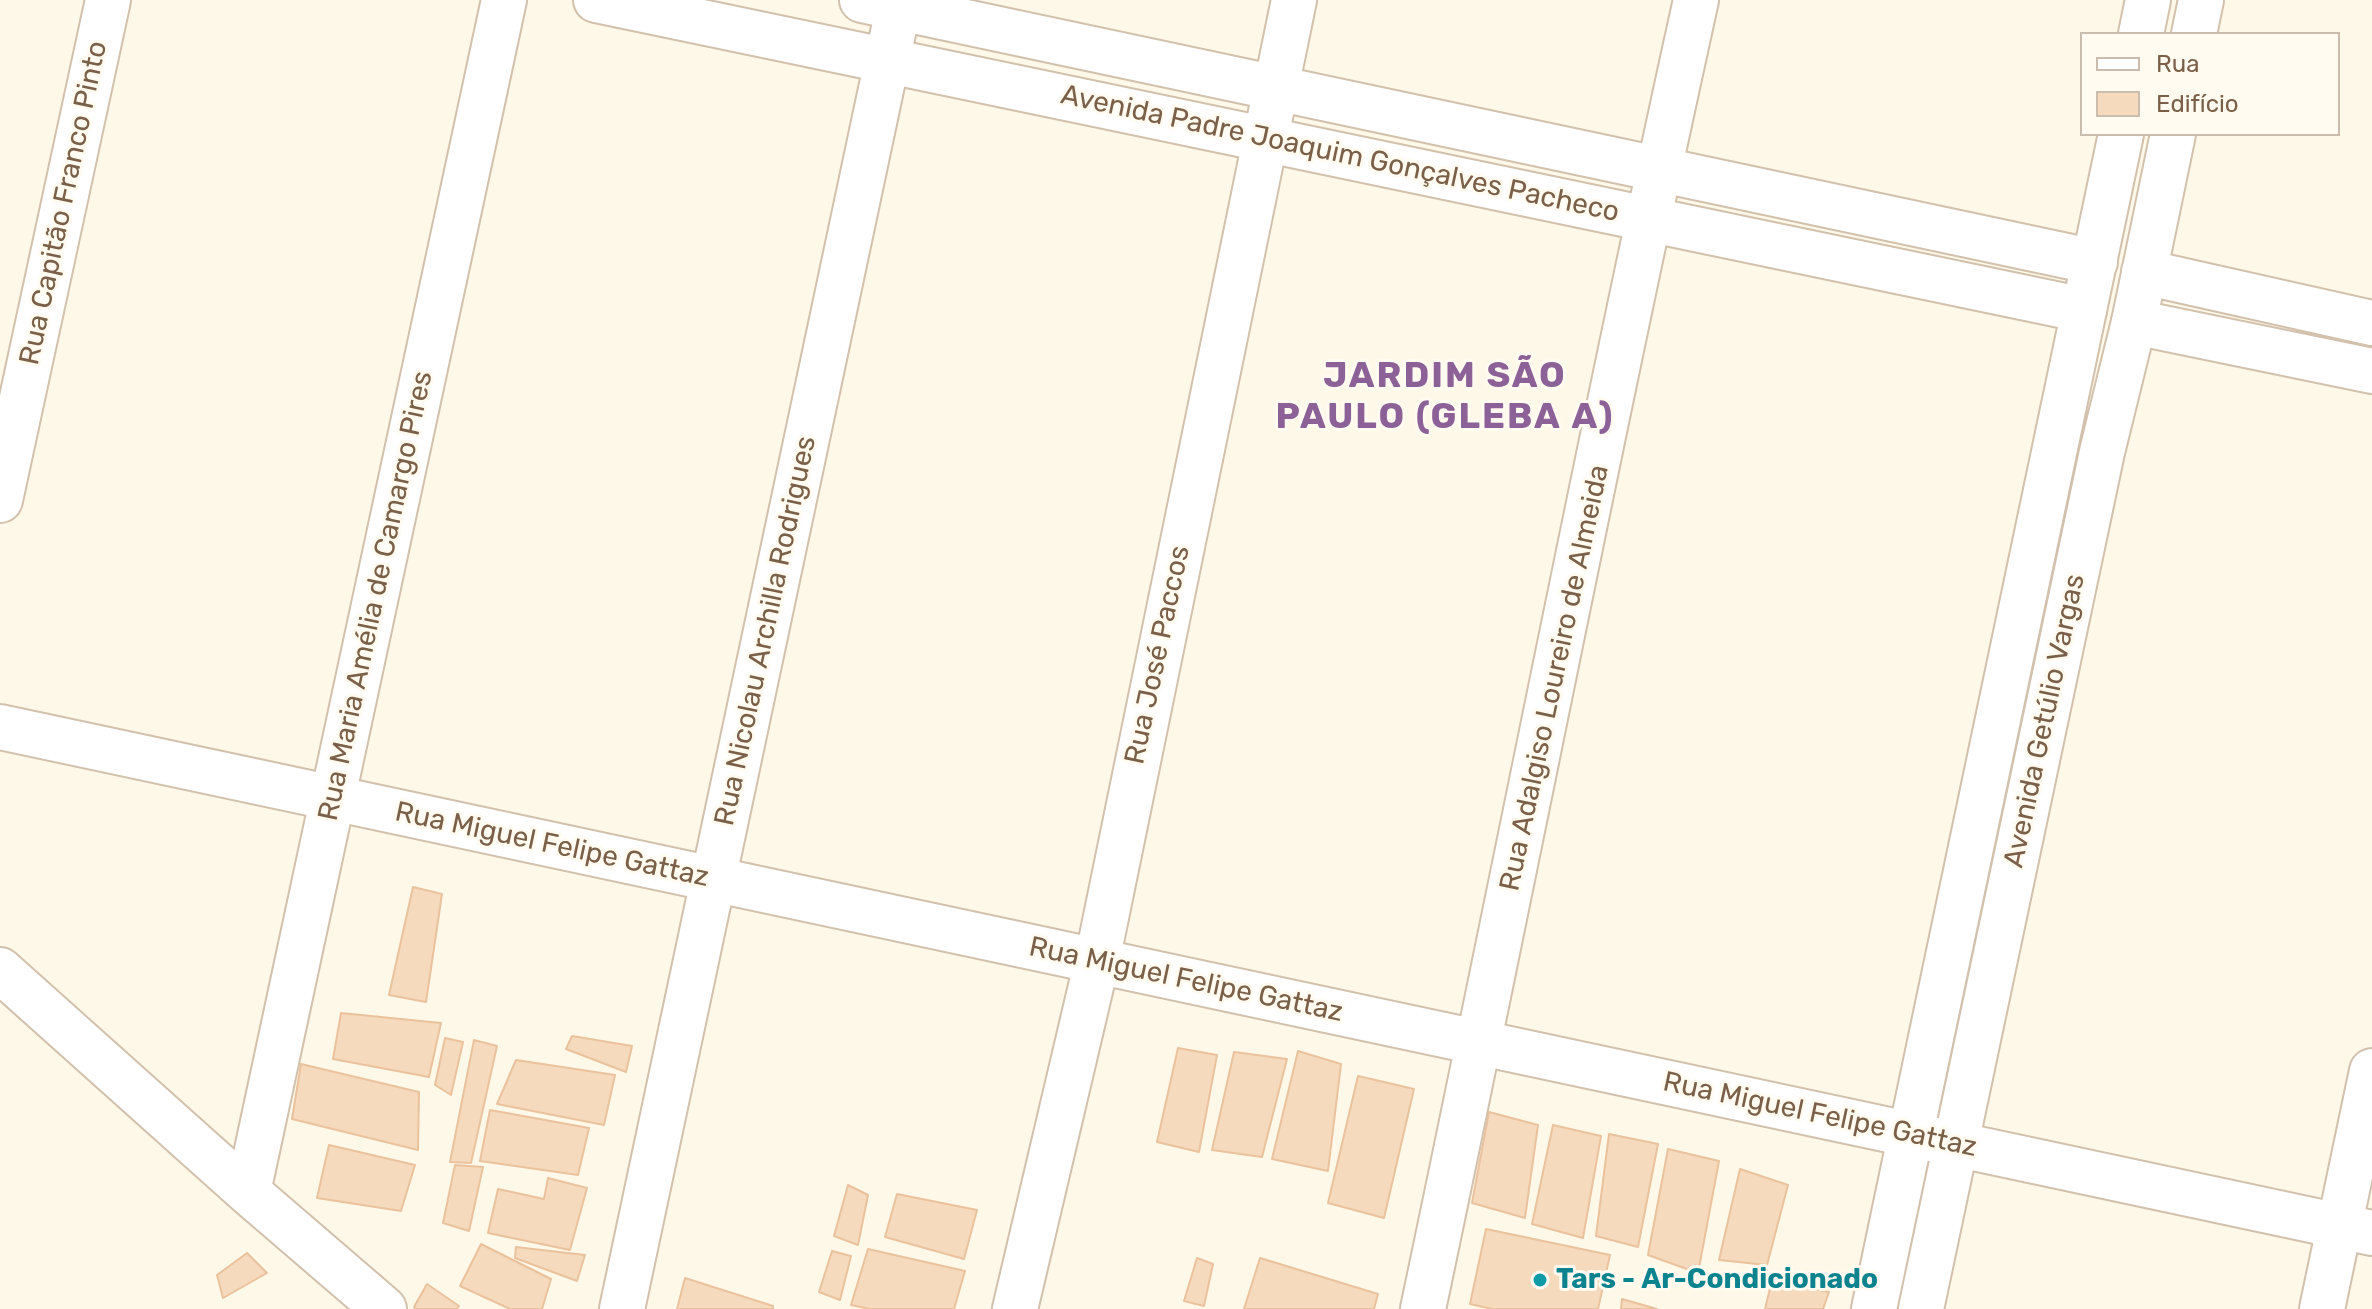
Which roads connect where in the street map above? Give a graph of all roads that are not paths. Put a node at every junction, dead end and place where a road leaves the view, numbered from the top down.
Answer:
1 (108, 0) edge
2 (504, 0) edge
3 (596, 0) edge
4 (1294, 0) edge
5 (1696, 0) edge
6 (2148, 0) edge
7 (2201, 0) edge
8 (887, 3) edge
9 (2141, 32) edge
10 (2194, 32) edge
11 (888, 60) junction
12 (1275, 87) junction
13 (2121, 136) edge
14 (2173, 136) edge
15 (1264, 138) junction
16 (1659, 170) junction
17 (1648, 218) junction
18 (2095, 262) junction
19 (2144, 272) junction
20 (2084, 310) junction
21 (2134, 322) junction
22 (2372, 323) edge
23 (2372, 371) edge
24 (0, 500) edge
25 (0, 727) edge
26 (333, 798) junction
27 (713, 879) junction
28 (1097, 961) junction
29 (0, 970) edge
30 (1480, 1042) junction
31 (2372, 1071) edge
32 (1910, 1134) junction
33 (1955, 1143) junction
34 (248, 1192) junction
35 (2356, 1229) edge
36 (384, 1309) edge
37 (622, 1309) edge
38 (1015, 1309) edge
39 (1423, 1309) edge
40 (1874, 1309) edge
41 (1921, 1309) edge
42 (2322, 1309) edge

1 - 24 street, Rua Capitão Franco Pinto
2 - 26 street, Rua Maria Amélia de Camargo Pires
3 - 11 street, Avenida Padre Joaquim Gonçalves Pacheco
4 - 12 street, Rua José Paccos
5 - 16 street, Rua Adalgiso Loureiro de Almeida
6 - 9 street
7 - 10 street
8 - 11 street, Rua Nicolau Archilla Rodrigues
8 - 12 street, Avenida Padre Joaquim Gonçalves Pacheco
11 - 15 street, Avenida Padre Joaquim Gonçalves Pacheco
11 - 27 street, Rua Nicolau Archilla Rodrigues
12 - 15 street, Rua José Paccos
12 - 16 street, Avenida Padre Joaquim Gonçalves Pacheco
13 - 18 street, Avenida Getúlio Vargas
14 - 19 street, Avenida Getúlio Vargas
15 - 17 street, Avenida Padre Joaquim Gonçalves Pacheco
15 - 28 street, Rua José Paccos
16 - 17 street, Rua Adalgiso Loureiro de Almeida
16 - 18 street, Avenida Padre Joaquim Gonçalves Pacheco
17 - 20 street, Avenida Padre Joaquim Gonçalves Pacheco
17 - 30 street, Rua Adalgiso Loureiro de Almeida
18 - 19 street, Avenida Padre Joaquim Gonçalves Pacheco
18 - 20 street, Avenida Getúlio Vargas
19 - 21 street, Avenida Getúlio Vargas
19 - 22 street
20 - 21 street, Avenida Padre Joaquim Gonçalves Pacheco
20 - 32 street, Avenida Getúlio Vargas
21 - 23 street
21 - 33 street, Avenida Getúlio Vargas
25 - 26 street, Rua Miguel Felipe Gattaz
26 - 27 street, Rua Miguel Felipe Gattaz
26 - 34 street, Rua Maria Amélia de Camargo Pires
27 - 28 street, Rua Miguel Felipe Gattaz
27 - 37 street, Rua Nicolau Archilla Rodrigues
28 - 30 street, Rua Miguel Felipe Gattaz
28 - 38 street, Rua José Paccos
29 - 34 street
30 - 32 street, Rua Miguel Felipe Gattaz
30 - 39 street, Rua Adalgiso Loureiro de Almeida
31 - 35 street
32 - 33 street, Rua Miguel Felipe Gattaz
32 - 40 street, Avenida Getúlio Vargas
33 - 35 street, Rua Miguel Felipe Gattaz
33 - 41 street, Avenida Getúlio Vargas
34 - 36 street
35 - 42 street

